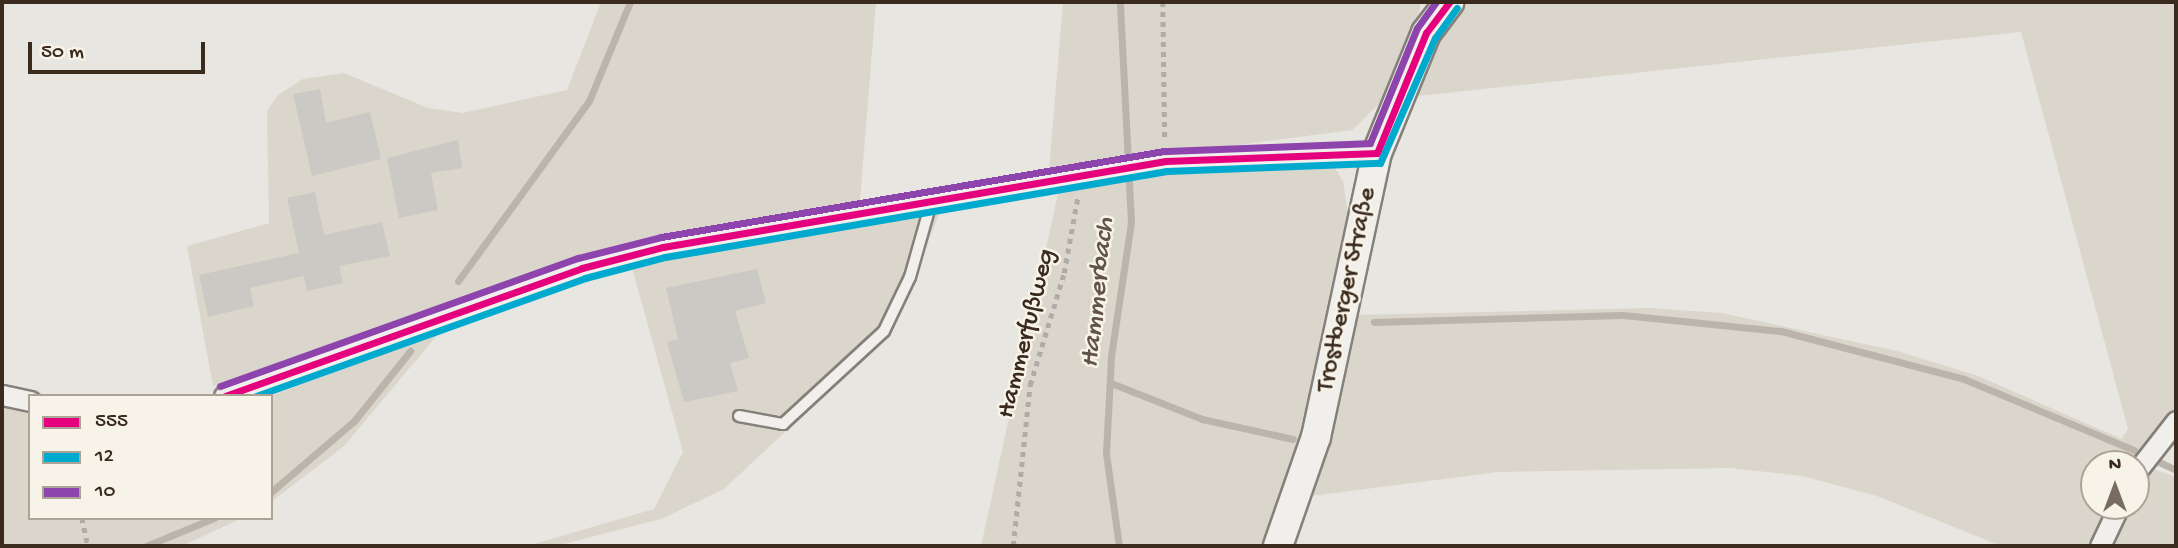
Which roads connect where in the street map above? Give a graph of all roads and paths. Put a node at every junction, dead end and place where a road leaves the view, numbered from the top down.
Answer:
1 (1163, 2) edge
2 (1439, 6) edge
3 (1377, 153) junction
4 (1156, 163) junction
5 (1092, 172) junction
6 (932, 199) junction
7 (230, 394) edge
8 (2, 395) edge
9 (28, 401) edge
10 (739, 416) dead end
11 (2176, 421) edge
12 (2150, 454) edge
13 (82, 520) edge
14 (2112, 520) edge
15 (88, 546) edge
16 (1013, 546) edge
17 (1279, 546) edge
18 (2100, 546) edge

1 - 4 path
2 - 3 main road, Trostberger Straße
3 - 4 street
3 - 17 main road, Trostberger Straße
4 - 5 street
5 - 6 street
5 - 16 path, Hammerfußweg
6 - 7 street
6 - 10 lane
8 - 9 street
11 - 12 street
13 - 15 path
14 - 18 street

